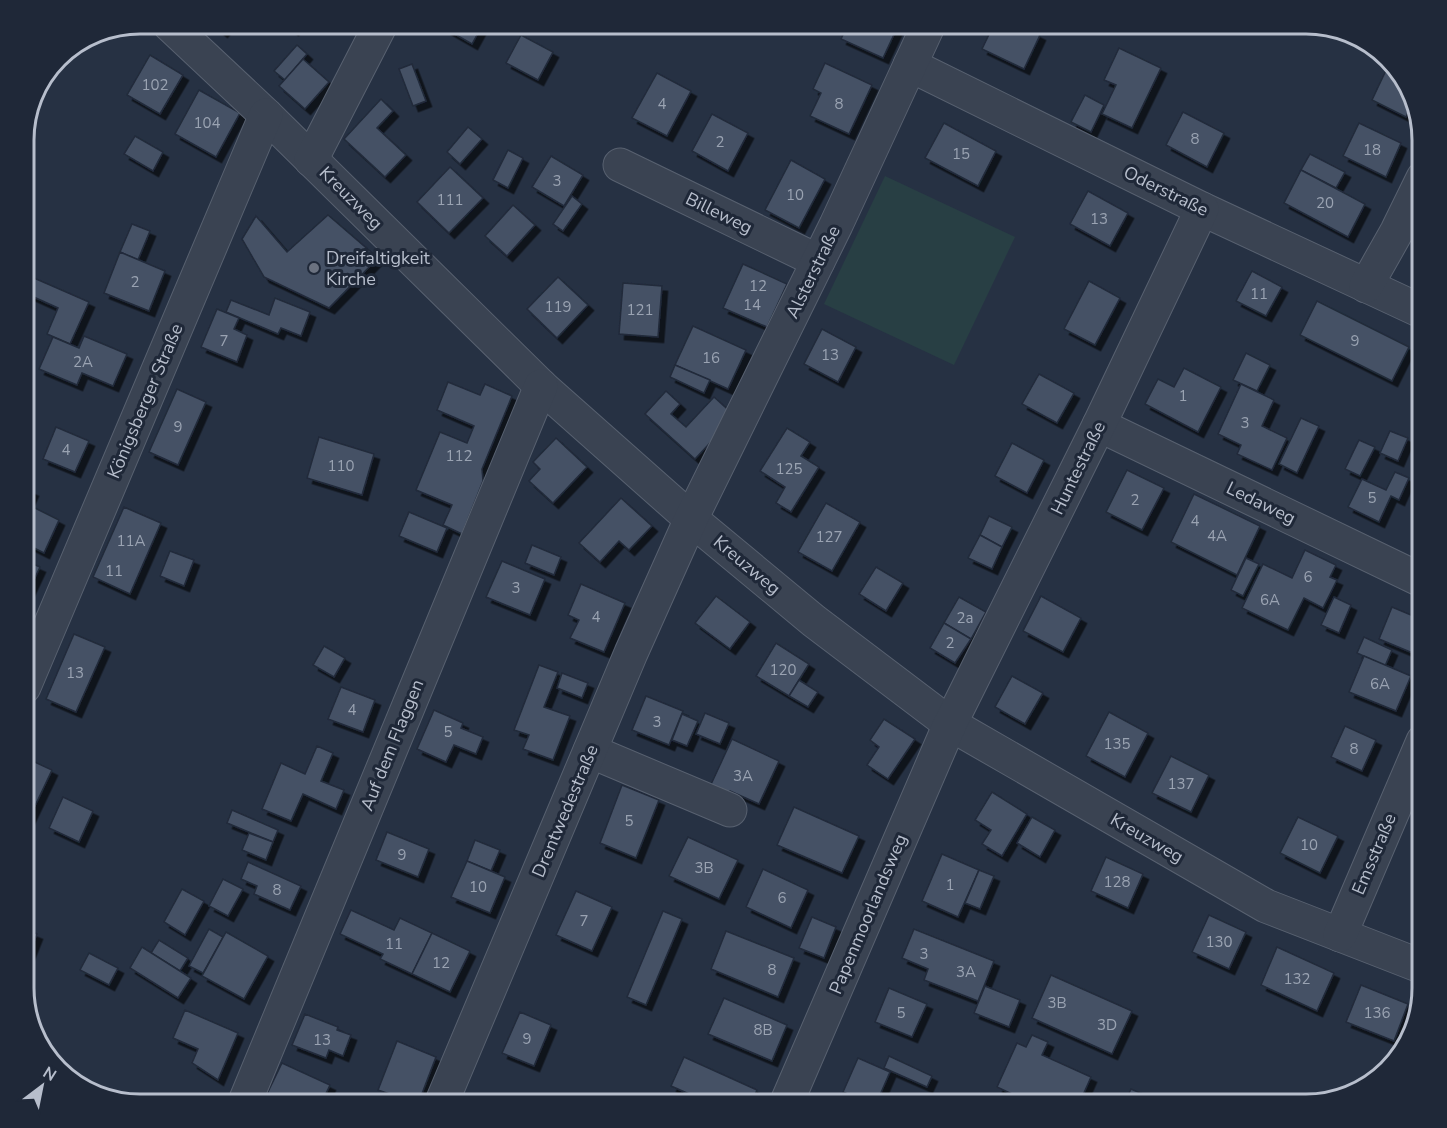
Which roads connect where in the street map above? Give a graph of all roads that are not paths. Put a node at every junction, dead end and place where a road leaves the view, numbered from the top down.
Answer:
1 (181, 34) edge
2 (376, 34) edge
3 (924, 34) edge
4 (910, 64) junction
5 (266, 115) junction
6 (311, 160) junction
7 (620, 165) dead end
8 (1202, 209) junction
9 (1410, 236) edge
10 (818, 261) junction
11 (1366, 286) junction
12 (1412, 307) edge
13 (541, 386) junction
14 (1099, 426) junction
15 (692, 519) junction
16 (1412, 576) edge
17 (35, 661) edge
18 (950, 724) junction
19 (590, 751) junction
20 (1412, 767) edge
21 (730, 810) dead end
22 (1340, 935) junction
23 (1412, 963) edge
24 (248, 1094) edge
25 (445, 1094) edge
26 (790, 1094) edge

1 - 5 street, Kreuzweg
2 - 6 street
3 - 4 street, Alsterstraße
4 - 8 street, Oderstraße
4 - 10 street, Alsterstraße
5 - 6 street, Kreuzweg
5 - 17 street, Königsberger Straße
6 - 13 street, Kreuzweg
7 - 10 street, Billeweg
8 - 11 street, Oderstraße
8 - 14 street, Huntestraße
9 - 11 street
10 - 15 street, Alsterstraße
11 - 12 street, Oderstraße
13 - 15 street, Kreuzweg
13 - 24 street, Auf dem Flaggen
14 - 16 street, Ledaweg
14 - 18 street, Huntestraße
15 - 18 street, Kreuzweg
15 - 19 street, Drentwedestraße
18 - 22 street, Kreuzweg
18 - 26 street, Papenmoorlandsweg
19 - 21 street
19 - 25 street, Drentwedestraße
20 - 22 street, Emsstraße
22 - 23 street, Kreuzweg

